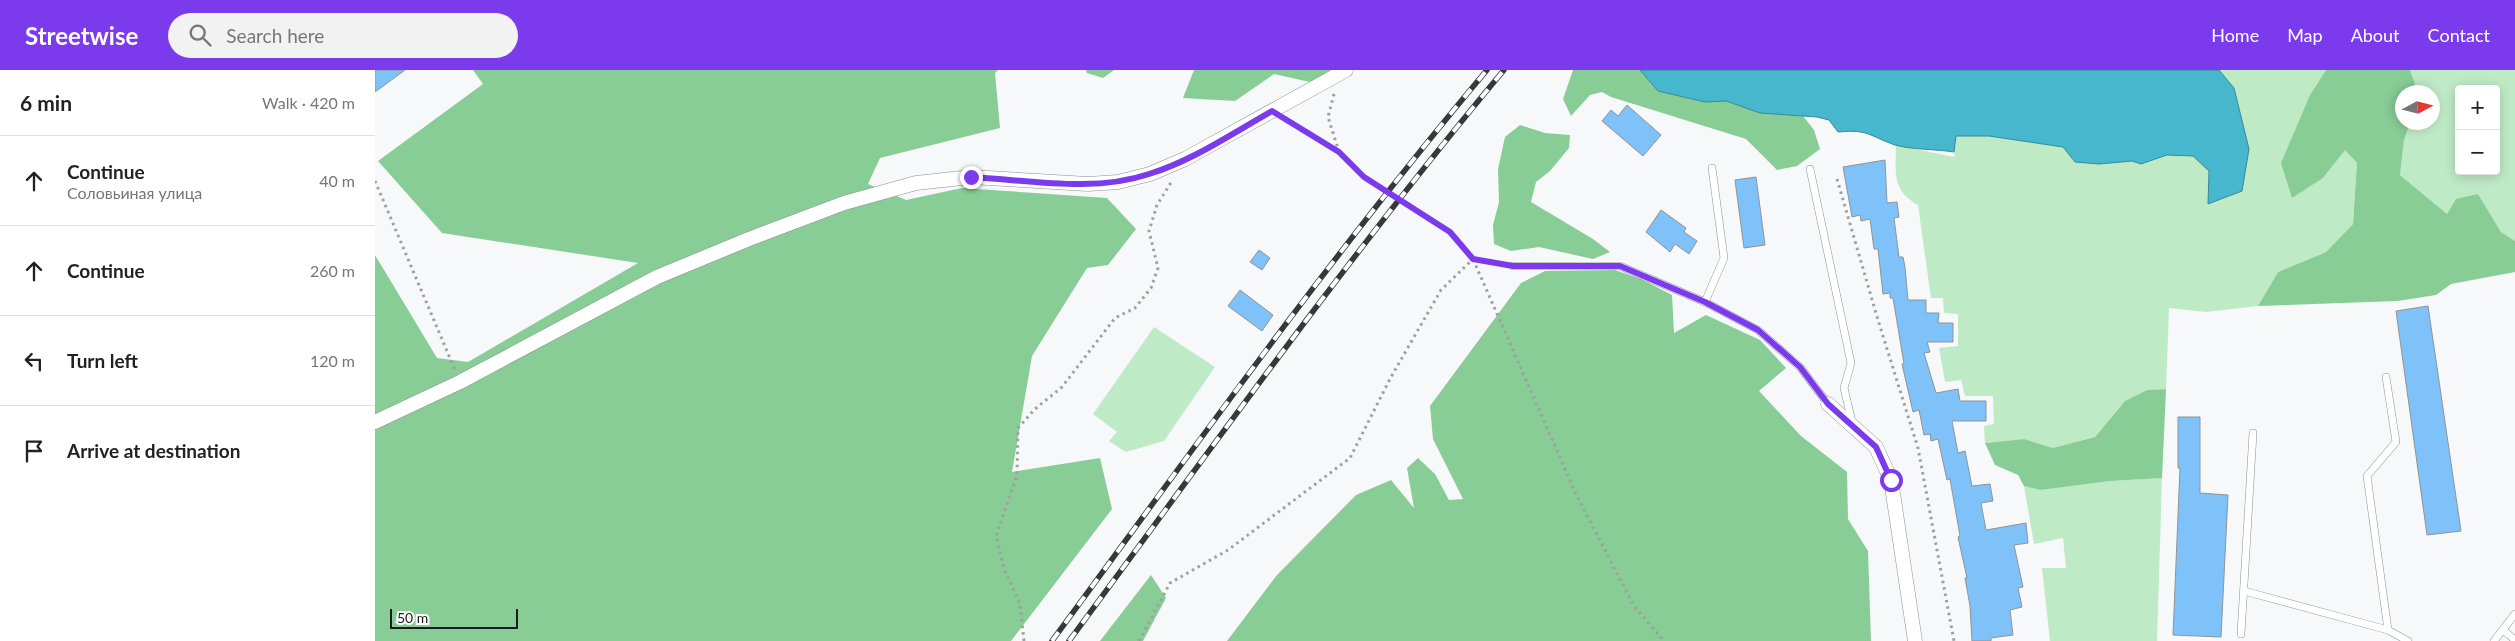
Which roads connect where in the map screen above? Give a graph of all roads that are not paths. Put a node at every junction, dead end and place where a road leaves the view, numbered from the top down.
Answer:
1 (1343, 72) edge
2 (1712, 168) dead end
3 (1810, 169) dead end
4 (1513, 266) road end
5 (1705, 302) junction
6 (2386, 377) dead end
7 (1828, 404) joint
8 (375, 422) edge
9 (1854, 429) junction
10 (2253, 433) dead end
11 (2244, 591) junction
12 (2515, 614) edge
13 (2388, 630) junction
14 (2503, 630) junction
15 (2241, 634) dead end
16 (2515, 640) edge
17 (1915, 641) edge
18 (2407, 641) edge
19 (2494, 641) edge

1 - 8 street
2 - 5 lane
3 - 9 lane
4 - 5 lane
5 - 7 lane
6 - 13 lane
7 - 9 street
9 - 17 street
10 - 11 lane
11 - 13 lane
11 - 15 lane
12 - 14 lane
13 - 18 lane
14 - 16 lane
14 - 19 lane

